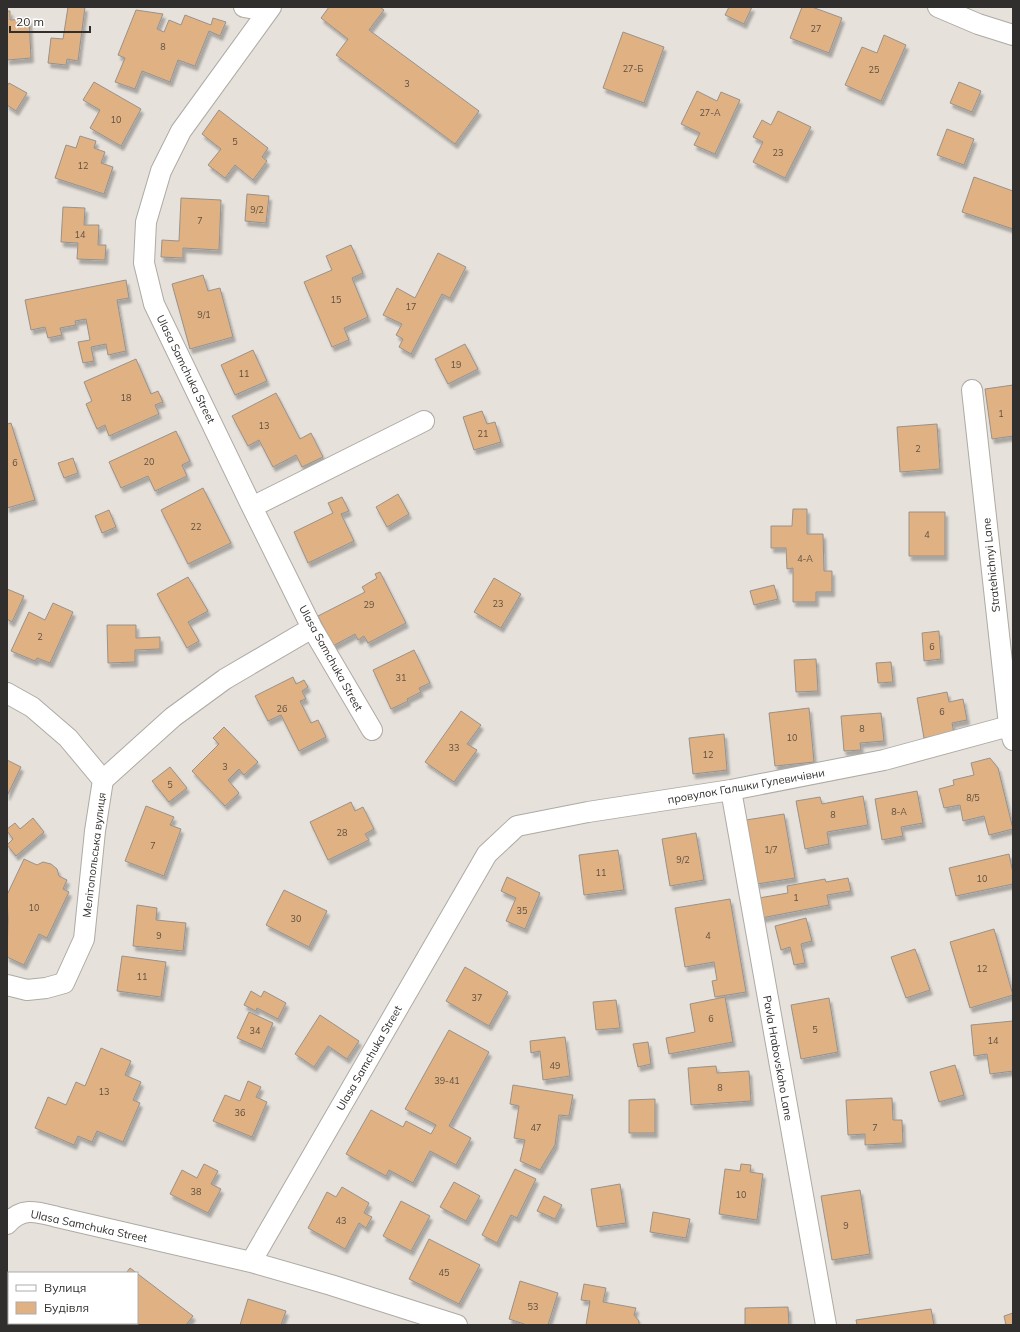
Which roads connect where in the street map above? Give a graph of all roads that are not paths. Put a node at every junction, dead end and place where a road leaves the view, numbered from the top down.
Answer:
1 (244, 7) edge
2 (938, 7) edge
3 (269, 9) edge
4 (1013, 35) edge
5 (972, 390) dead end
6 (424, 421) dead end
7 (252, 507) junction
8 (312, 628) junction
9 (7, 693) edge
10 (372, 730) dead end
11 (1012, 730) edge
12 (103, 780) junction
13 (730, 790) junction
14 (487, 854) joint
15 (7, 985) edge
16 (14, 1218) edge
17 (251, 1262) junction
18 (457, 1325) edge
19 (826, 1325) edge

1 - 3 street
2 - 4 street
3 - 7 street, Ulasa Samchuka Street
5 - 11 street, Stratehichnyi Lane
6 - 7 street
7 - 8 street, Ulasa Samchuka Street
8 - 10 street, Ulasa Samchuka Street
8 - 12 street, Мелітопольська вулиця
9 - 12 street
11 - 13 street, провулок Галшки Гулевичівни
12 - 15 street, Мелітопольська вулиця
13 - 14 street, провулок Галшки Гулевичівни
13 - 19 street, Pavla Hrabovskoho Lane
14 - 17 street, Ulasa Samchuka Street
16 - 17 street, Ulasa Samchuka Street
17 - 18 street, Ulasa Samchuka Street

